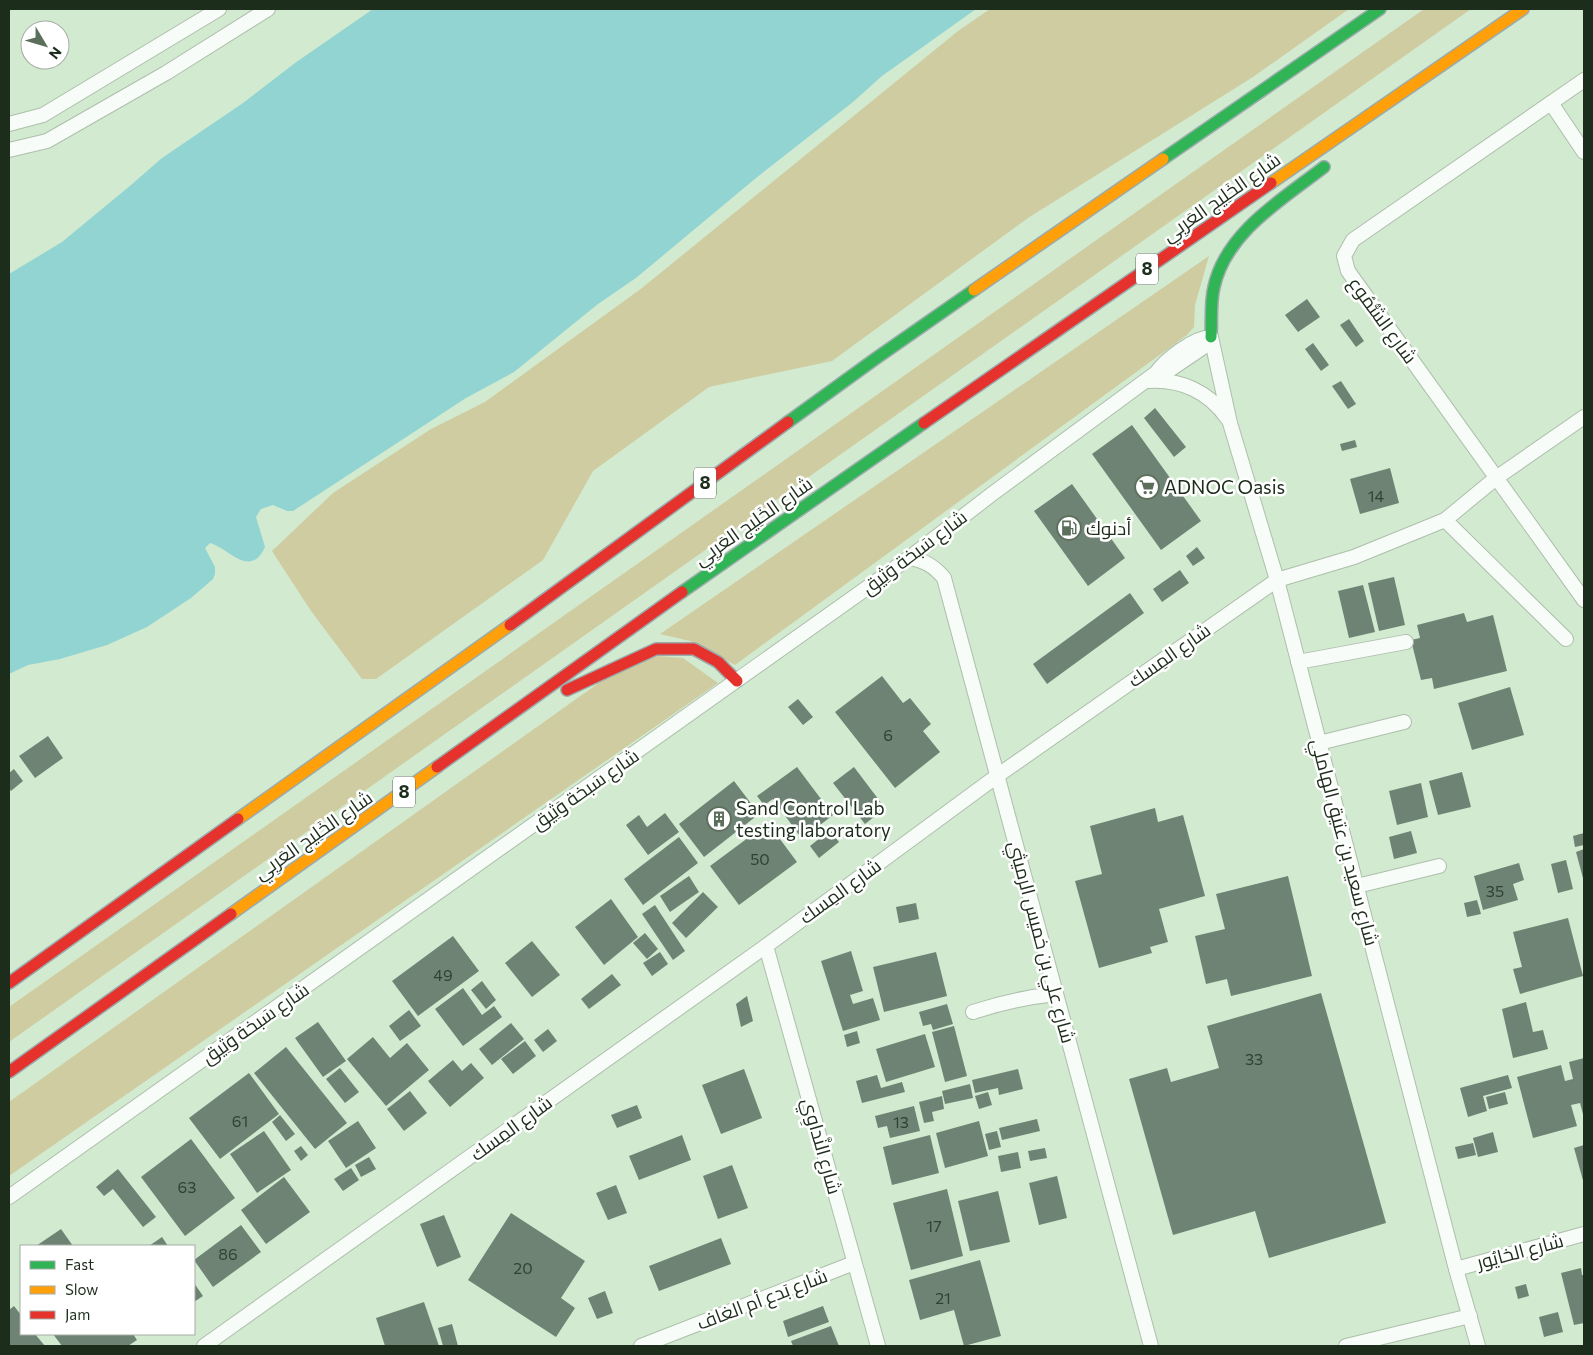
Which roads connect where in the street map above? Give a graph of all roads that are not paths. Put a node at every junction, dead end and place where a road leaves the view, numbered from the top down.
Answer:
1 (219, 9) edge
2 (268, 9) edge
3 (1380, 9) edge
4 (1523, 9) edge
5 (1496, 28) junction
6 (1584, 80) edge
7 (1551, 104) junction
8 (1386, 118) dead end
9 (9, 124) edge
10 (9, 150) edge
11 (1584, 152) edge
12 (1332, 160) dead end
13 (1211, 337) junction
14 (1143, 382) junction
15 (1584, 417) edge
16 (1230, 423) junction
17 (1496, 478) junction
18 (1444, 520) junction
19 (908, 558) junction
20 (1277, 580) junction
21 (1584, 600) edge
22 (1566, 639) dead end
23 (1406, 642) dead end
24 (1298, 662) junction
25 (737, 681) junction
26 (504, 721) junction
27 (1404, 722) dead end
28 (1319, 743) junction
29 (996, 776) junction
30 (1439, 866) dead end
31 (1357, 886) junction
32 (766, 946) junction
33 (9, 983) edge
34 (1056, 994) junction
35 (973, 1012) dead end
36 (9, 1072) edge
37 (9, 1198) edge
38 (1584, 1234) edge
39 (854, 1263) junction
40 (1456, 1269) junction
41 (1470, 1316) junction
42 (204, 1346) edge
43 (641, 1346) edge
44 (878, 1346) edge
45 (1151, 1346) edge
46 (1346, 1346) edge
47 (1478, 1346) edge

1 - 9 street
2 - 10 street
3 - 33 highway, 8
4 - 5 highway, شارع الخَلِيج العَربِي / 8
5 - 8 highway
5 - 26 highway, شارع الخَلِيج العَربِي / 8
6 - 7 street, شارع الشُّمُوع
7 - 11 street
7 - 17 street, شارع الشُّمُوع
12 - 13 highway
13 - 14 street, شارع سَبخة وَثِيق
13 - 16 street, شارع سعيد بن عتيق الهاملي
14 - 16 street
14 - 19 street, شارع سَبخة وَثِيق
15 - 17 street, شارع المِسك
16 - 20 street, شارع سعيد بن عتيق الهاملي
17 - 18 street, شارع المِسك
17 - 21 street, شارع الشُّمُوع
18 - 20 street, شارع المِسك
18 - 22 street
19 - 25 street, شارع سَبخة وَثِيق
19 - 29 street, شارع علي بن خميس الرميثي
20 - 24 street, شارع سعيد بن عتيق الهاملي
20 - 29 street, شارع المِسك
23 - 24 street
24 - 28 street, شارع سعيد بن عتيق الهاملي
25 - 26 highway
25 - 37 street, شارع سَبخة وَثِيق
26 - 36 highway, شارع الخَلِيج العَربِي / 8
27 - 28 street
28 - 31 street, شارع سعيد بن عتيق الهاملي
29 - 32 street, شارع المِسك
29 - 34 street, شارع علي بن خميس الرميثي
30 - 31 street
31 - 40 street, شارع سعيد بن عتيق الهاملي
32 - 39 street, شارع النَّداوِي
32 - 42 street, شارع المِسك
34 - 35 street
34 - 45 street, شارع علي بن خميس الرميثي
38 - 40 street, شارع الخايُور
39 - 43 street, شارع بَدع أم الغاف
39 - 44 street, شارع النَّداوِي
40 - 41 street, شارع سعيد بن عتيق الهاملي
41 - 46 street
41 - 47 street, شارع سعيد بن عتيق الهاملي

